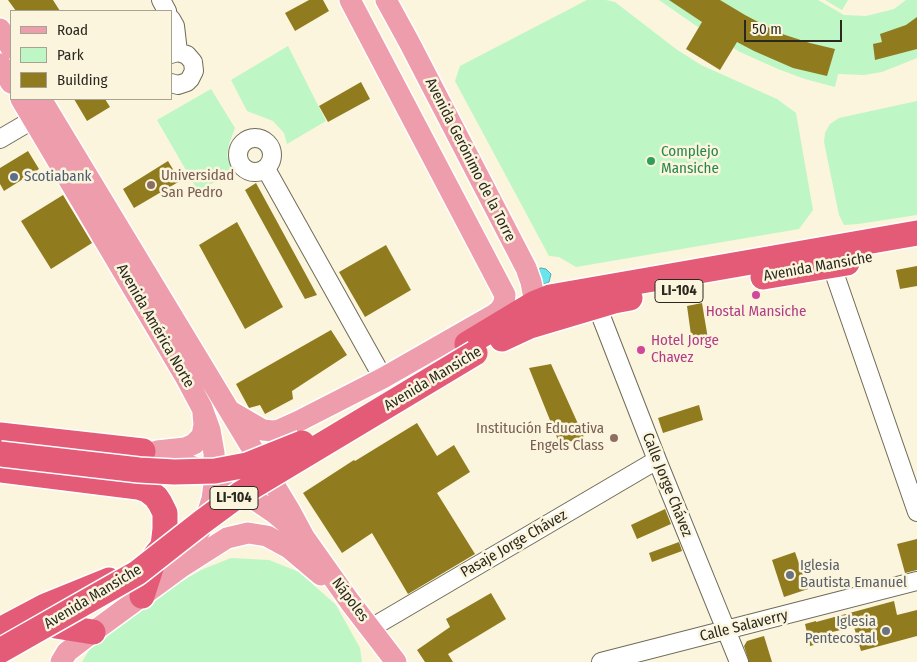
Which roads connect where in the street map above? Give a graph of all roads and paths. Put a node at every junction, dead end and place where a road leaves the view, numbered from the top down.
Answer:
1 (350, 0) edge
2 (386, 0) edge
3 (172, 22) edge
4 (0, 29) edge
5 (10, 46) edge
6 (175, 53) edge
7 (0, 64) edge
8 (10, 80) edge
9 (172, 83) edge
10 (23, 100) edge
11 (41, 110) edge
12 (0, 139) edge
13 (266, 169) dead end
14 (100, 212) junction
15 (917, 234) edge
16 (829, 258) junction
17 (504, 303) joint
18 (597, 306) junction
19 (532, 315) junction
20 (471, 348) junction
21 (382, 378) junction
22 (202, 408) junction
23 (228, 409) junction
24 (0, 435) edge
25 (143, 451) junction
26 (0, 454) edge
27 (657, 460) junction
28 (0, 470) edge
29 (215, 477) junction
30 (917, 512) edge
31 (304, 537) junction
32 (155, 556) junction
33 (180, 568) junction
34 (917, 581) edge
35 (142, 596) junction
36 (350, 602) junction
37 (371, 628) junction
38 (3, 629) edge
39 (726, 631) junction
40 (93, 632) junction
41 (0, 651) edge
42 (61, 662) edge
43 (396, 662) edge
44 (601, 662) edge
45 (739, 662) edge

1 - 17 main road, Avenida Gerónimo de la Torre
2 - 19 main road, Avenida Gerónimo de la Torre
3 - 6 street
4 - 5 main road
6 - 9 street
7 - 8 main road
10 - 11 main road, Avenida América Norte
11 - 12 street
11 - 14 main road, Avenida América Norte
13 - 21 street
14 - 22 main road, Avenida América Norte
14 - 23 main road, Avenida América Norte
15 - 16 highway, Avenida Mansiche / LI-104
16 - 18 highway, Avenida Mansiche / LI-104
16 - 19 highway, Avenida Mansiche / LI-104
16 - 30 street
17 - 21 main road, Avenida Mansiche
18 - 19 highway, Avenida Mansiche / LI-104
18 - 27 street, Calle Jorge Chávez
19 - 20 highway, Avenida Mansiche / LI-104
20 - 26 highway, Avenida Mansiche, bridge
20 - 41 highway, Avenida Mansiche / LI-104, bridge
21 - 23 main road, Avenida Mansiche
22 - 25 main road
22 - 29 main road, Avenida América Norte
23 - 31 main road, Avenida América Norte
24 - 25 highway
25 - 29 main road
27 - 37 street, Pasaje Jorge Chávez
27 - 39 street, Calle Jorge Chávez
28 - 32 highway
29 - 31 main road
29 - 33 main road, Avenida América Norte
31 - 36 main road, Nápoles
32 - 35 highway
32 - 38 highway, Avenida Mansiche
33 - 35 main road
33 - 36 main road
34 - 39 street, Calle Salaverry
35 - 40 main road
36 - 37 main road, Nápoles
37 - 43 main road, Nápoles
38 - 40 highway
39 - 44 street, Calle Salaverry
39 - 45 street, Calle Jorge Chávez
40 - 42 main road

